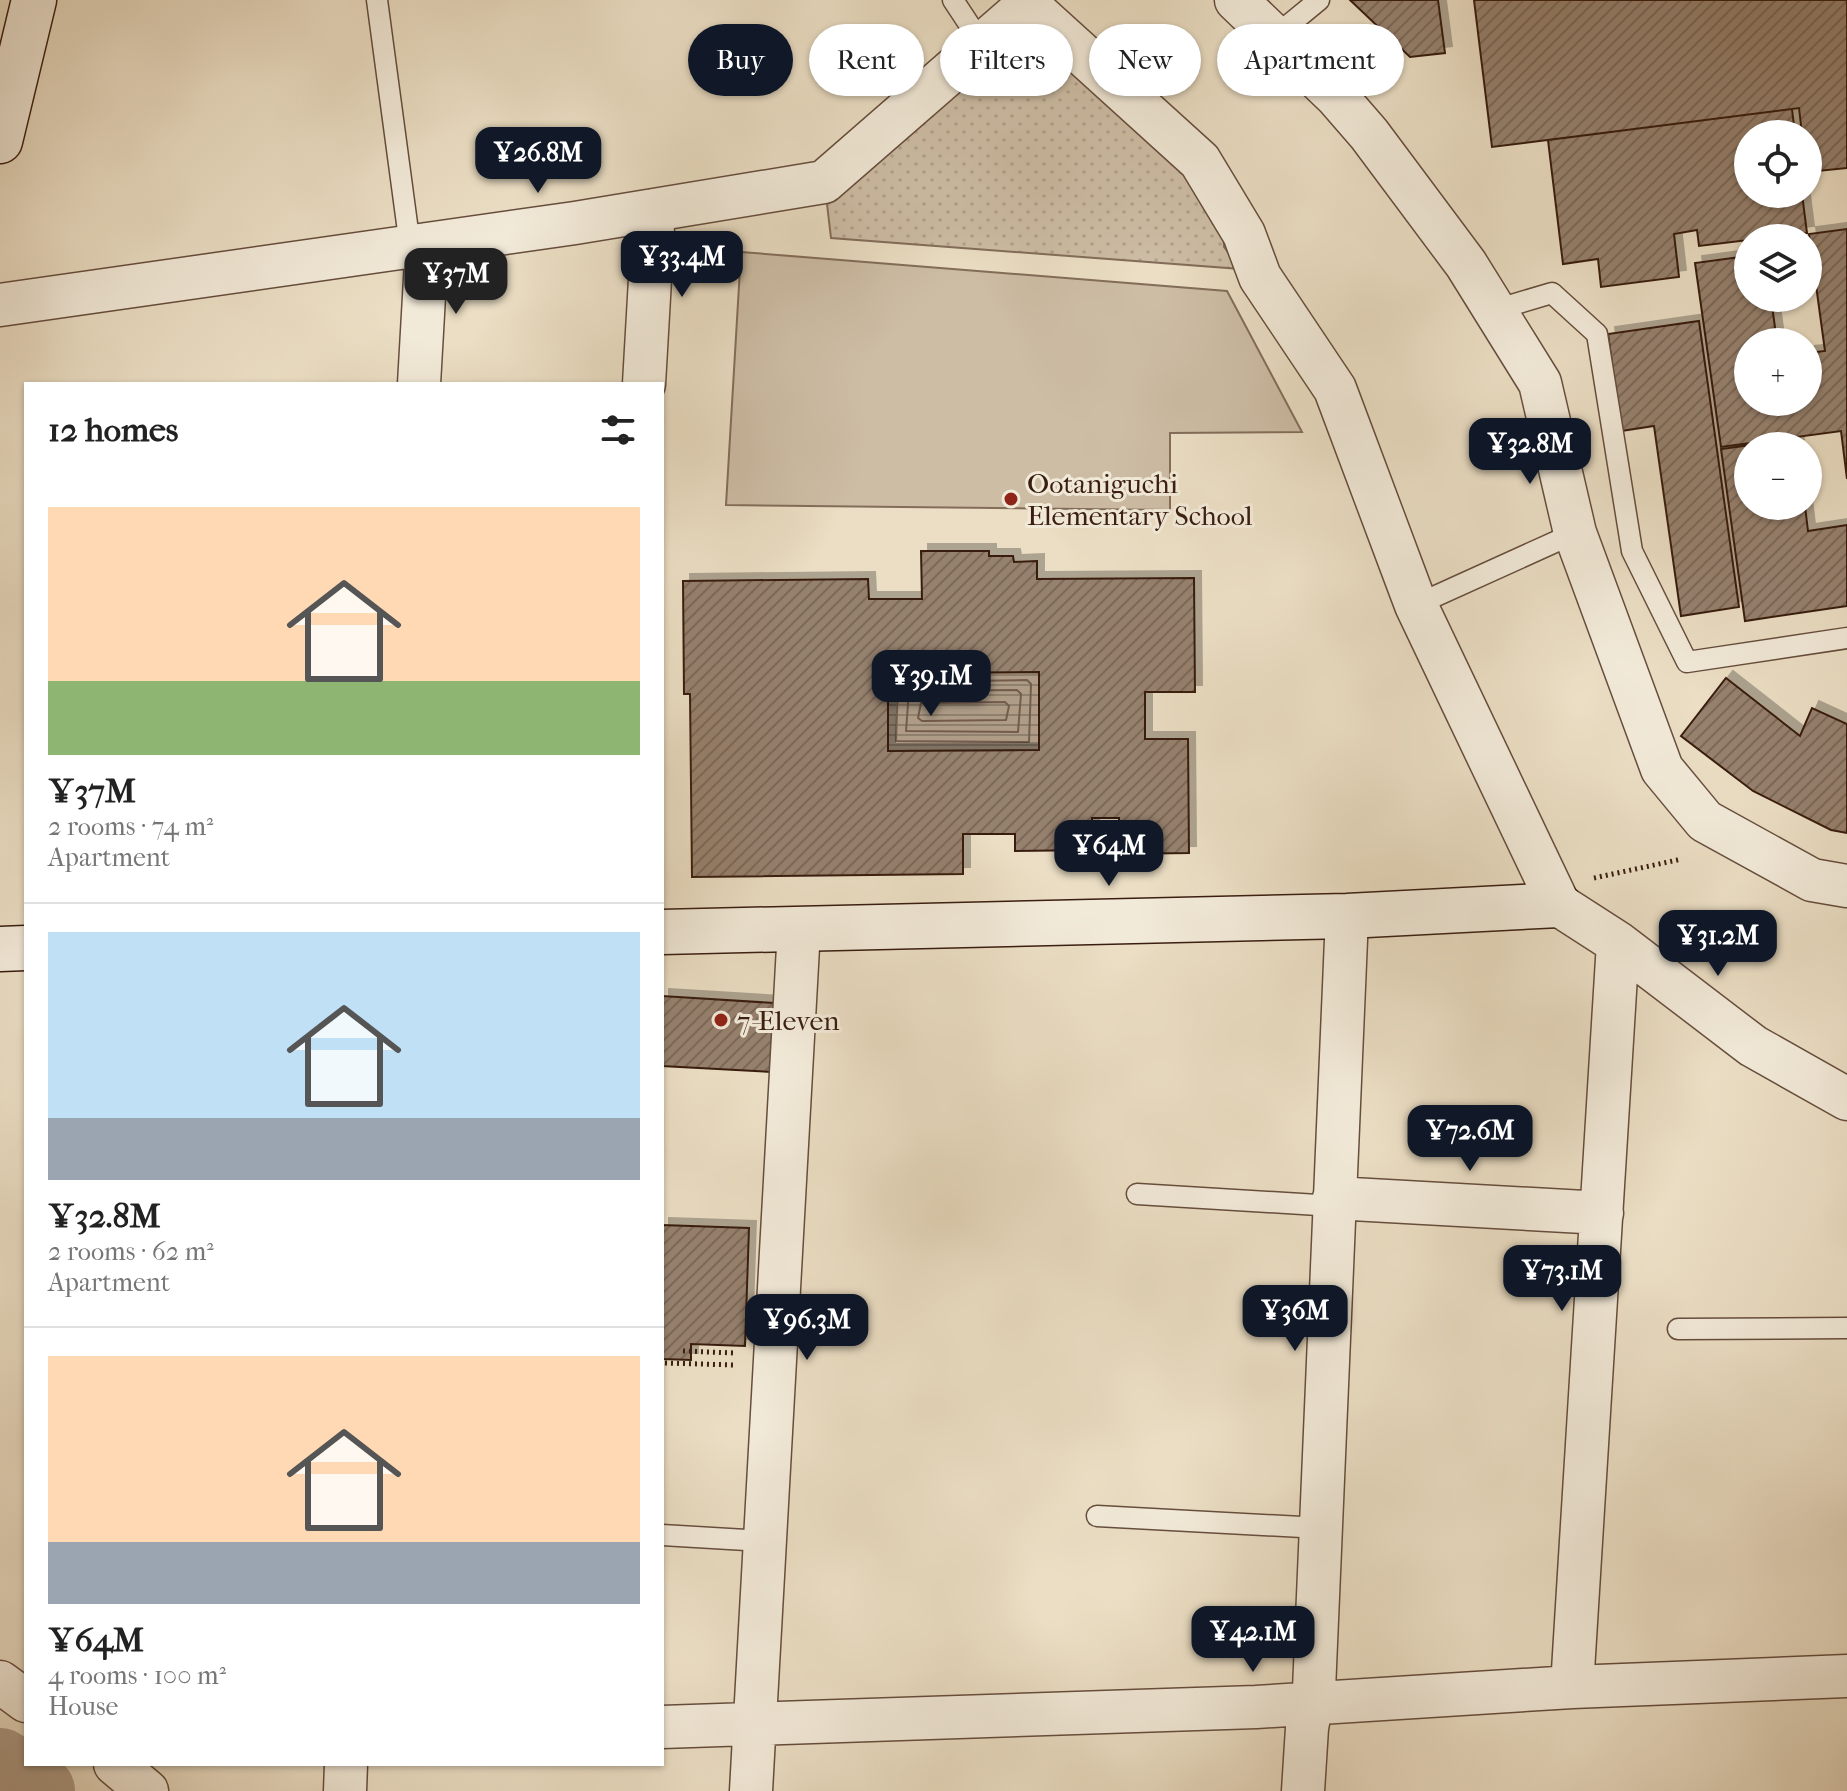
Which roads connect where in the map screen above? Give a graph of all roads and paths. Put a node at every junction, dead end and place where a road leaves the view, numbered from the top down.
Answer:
1 (34, 0) edge
2 (377, 0) edge
3 (953, 0) edge
4 (1236, 0) edge
5 (1319, 0) edge
6 (1030, 2) edge
7 (969, 24) edge
8 (1005, 24) edge
9 (1261, 24) edge
10 (1290, 24) edge
11 (940, 81) edge
12 (1336, 96) edge
13 (0, 141) edge
14 (654, 210) junction
15 (418, 245) junction
16 (0, 305) edge
17 (1495, 310) junction
18 (419, 382) edge
19 (644, 382) edge
20 (1575, 533) junction
21 (1416, 605) junction
22 (1847, 638) edge
23 (1689, 861) dead end
24 (1847, 886) edge
25 (1559, 905) junction
26 (1347, 916) junction
27 (799, 929) junction
28 (664, 932) edge
29 (1618, 943) junction
30 (24, 948) edge
31 (0, 949) edge
32 (1847, 1099) edge
33 (1137, 1194) dead end
34 (1334, 1202) junction
35 (1602, 1213) junction
36 (1847, 1328) edge
37 (1678, 1329) dead end
38 (683, 1351) dead end
39 (744, 1353) dead end
40 (665, 1363) dead end
41 (749, 1366) dead end
42 (1097, 1516) dead end
43 (1320, 1528) junction
44 (664, 1535) edge
45 (763, 1541) junction
46 (1847, 1676) edge
47 (0, 1682) edge
48 (1572, 1687) junction
49 (24, 1700) edge
50 (1311, 1703) junction
51 (754, 1723) junction
52 (664, 1727) edge
53 (117, 1766) edge
54 (346, 1766) edge
55 (147, 1791) edge
56 (345, 1791) edge
57 (751, 1791) edge
58 (1303, 1791) edge

1 - 13 street
2 - 15 lane
3 - 7 lane
4 - 9 street
5 - 10 lane
6 - 8 street
6 - 21 street
11 - 14 street
12 - 17 street
14 - 15 street
14 - 19 street
15 - 16 street
15 - 18 street
17 - 20 street
17 - 22 lane
20 - 21 lane
20 - 24 street
21 - 25 street
23 - 25 path
25 - 26 street
25 - 29 street
26 - 27 street
26 - 34 street
27 - 28 street
27 - 45 street
29 - 32 street
29 - 35 street
30 - 31 street
33 - 34 lane
34 - 35 street
34 - 43 street
35 - 48 street
36 - 37 lane
38 - 39 path
40 - 41 path
42 - 43 lane
43 - 50 street
44 - 45 lane
45 - 51 street
46 - 48 street
47 - 49 street
48 - 50 street
50 - 51 street
50 - 58 street
51 - 52 street
51 - 57 street
53 - 55 street
54 - 56 street

